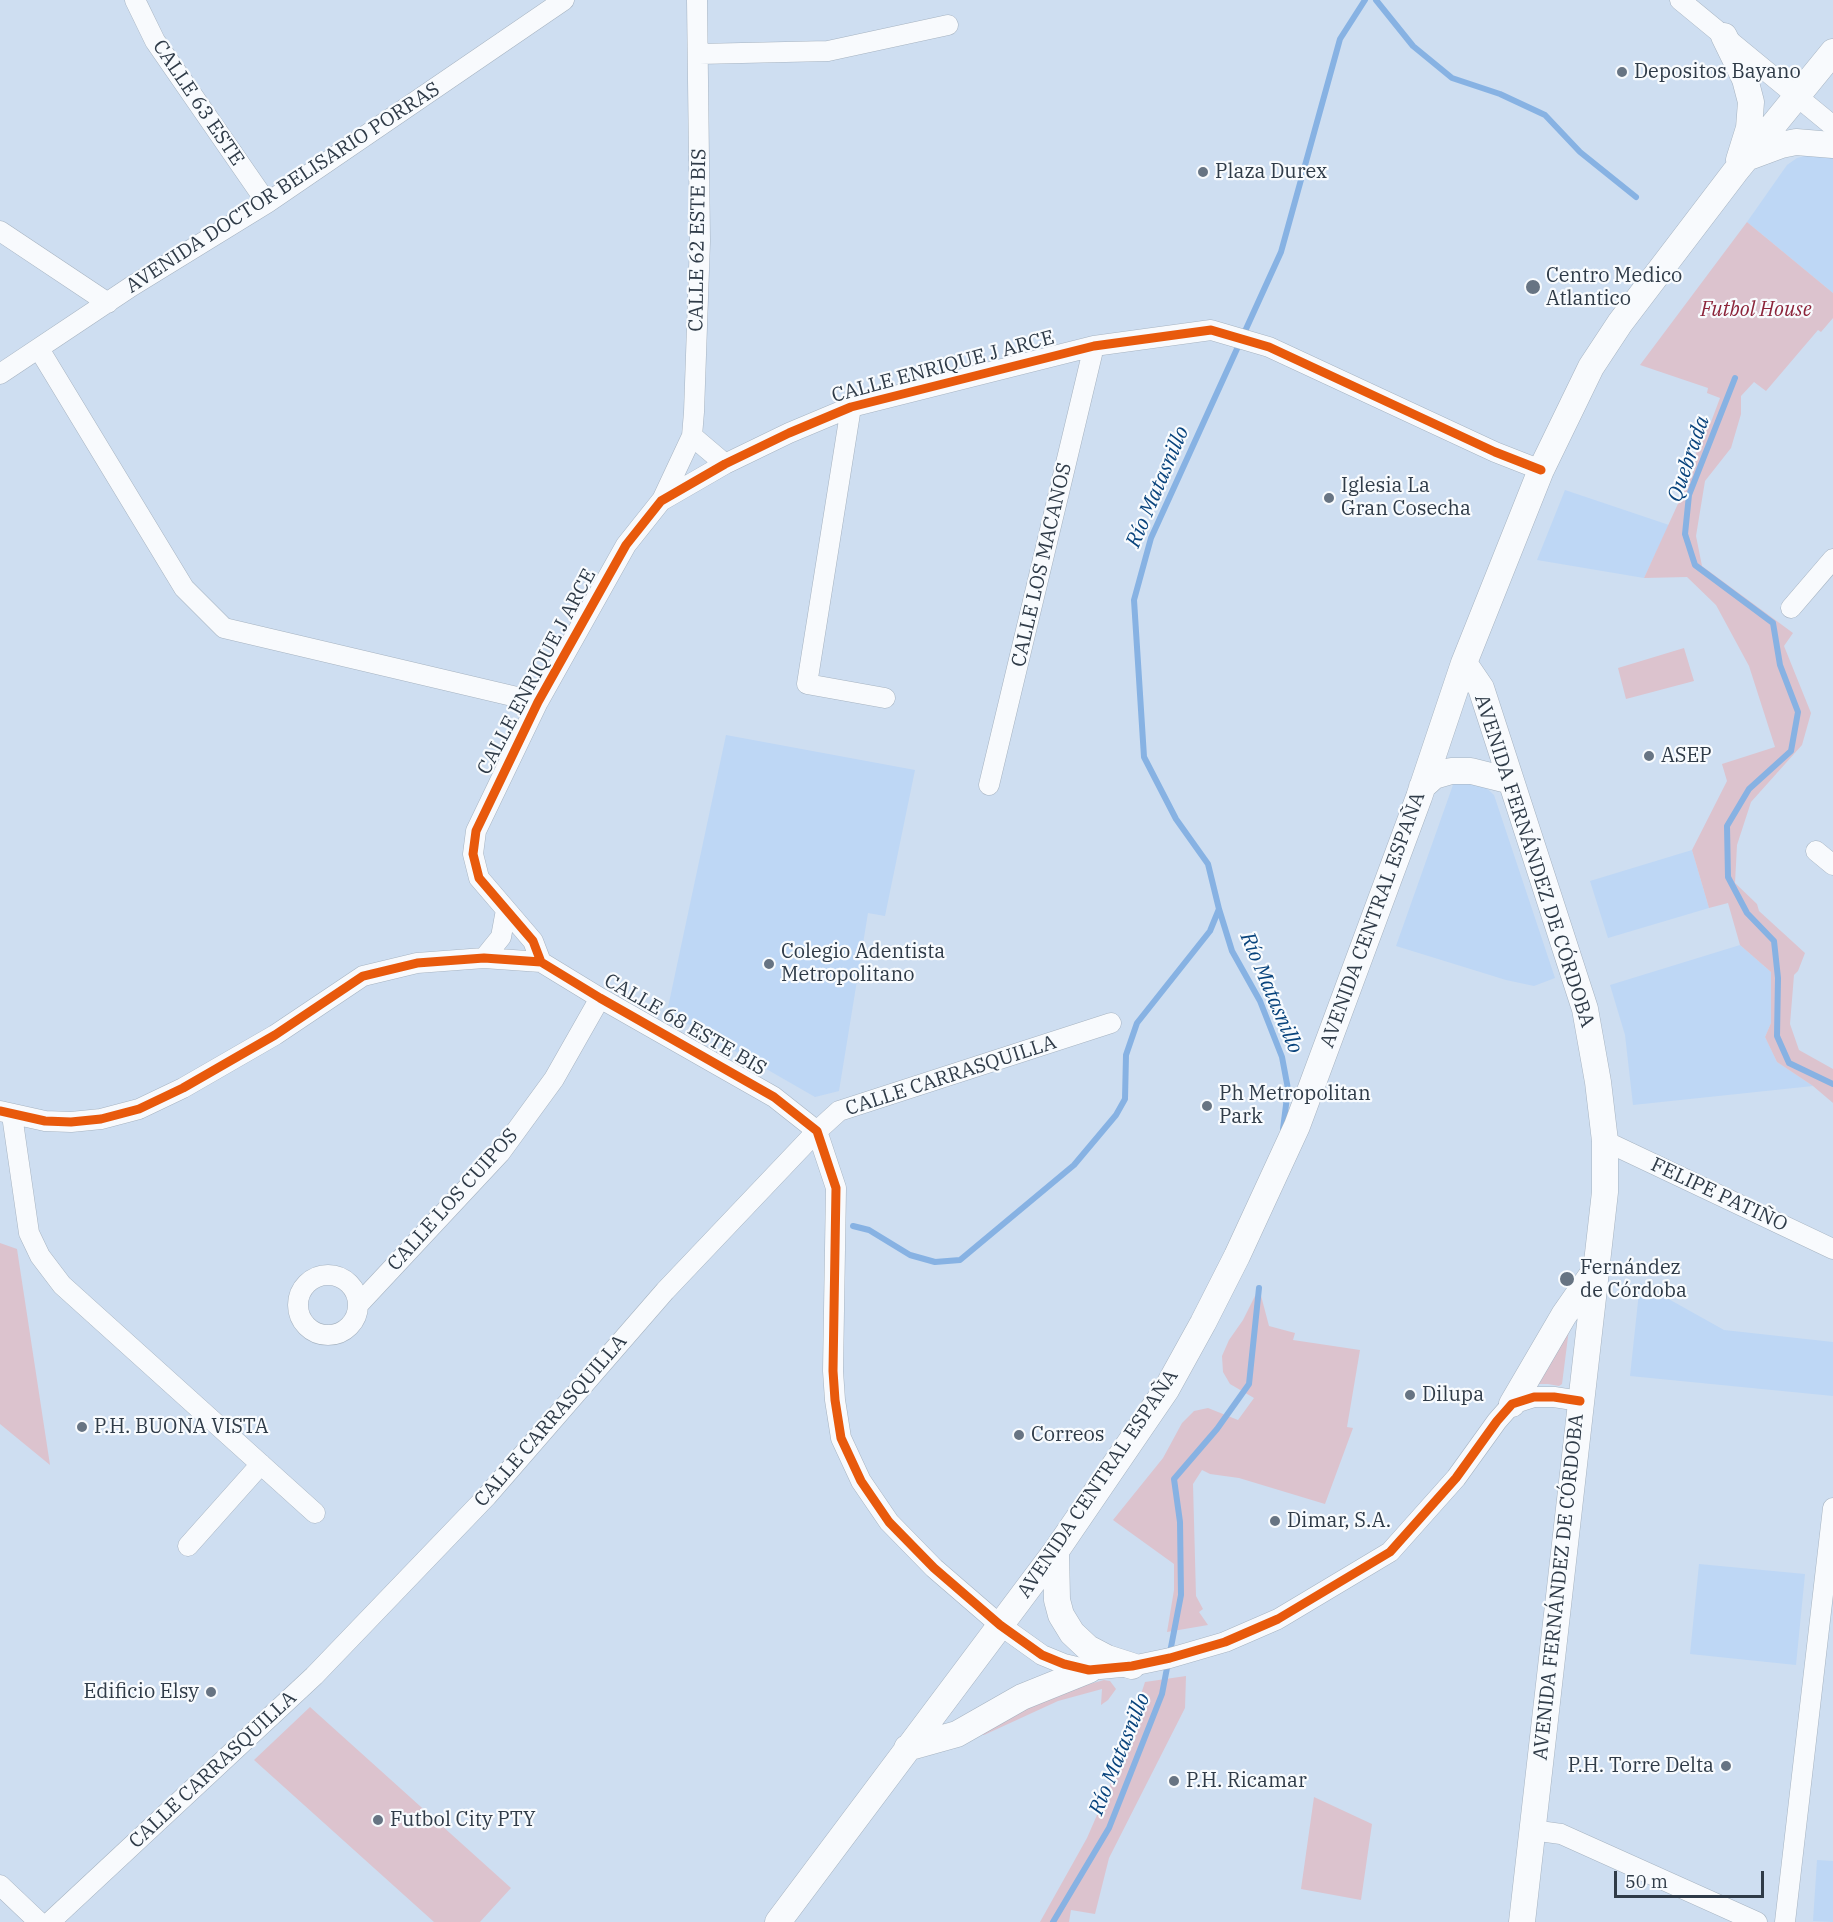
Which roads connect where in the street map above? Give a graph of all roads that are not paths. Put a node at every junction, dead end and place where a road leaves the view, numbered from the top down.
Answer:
1 (135, 0) edge
2 (564, 0) edge
3 (697, 0) edge
4 (1680, 0) edge
5 (948, 25) dead end
6 (1724, 36) junction
7 (1833, 52) edge
8 (699, 54) junction
9 (1796, 97) junction
10 (1833, 126) edge
11 (1833, 145) edge
12 (1741, 165) junction
13 (267, 202) junction
14 (0, 231) edge
15 (108, 303) junction
16 (1094, 346) junction
17 (39, 349) junction
18 (0, 374) edge
19 (851, 407) junction
20 (692, 436) junction
21 (725, 464) junction
22 (1541, 470) junction
23 (661, 501) junction
24 (1833, 559) edge
25 (1791, 608) dead end
26 (1464, 663) junction
27 (885, 698) dead end
28 (538, 702) junction
29 (1511, 781) junction
30 (989, 785) dead end
31 (1422, 787) junction
32 (1816, 851) dead end
33 (1833, 865) edge
34 (506, 910) junction
35 (484, 958) junction
36 (541, 962) junction
37 (600, 998) junction
38 (1111, 1023) dead end
39 (6, 1113) edge
40 (817, 1131) junction
41 (1605, 1141) junction
42 (1833, 1249) edge
43 (1596, 1269) junction
44 (358, 1305) dead end
45 (1580, 1401) junction
46 (1512, 1404) junction
47 (261, 1464) junction
48 (1833, 1508) edge
49 (315, 1513) dead end
50 (188, 1546) dead end
51 (1056, 1551) junction
52 (1000, 1625) junction
53 (1137, 1665) junction
54 (1089, 1670) junction
55 (907, 1748) junction
56 (1532, 1830) junction
57 (0, 1885) edge
58 (39, 1922) edge
59 (50, 1922) edge
60 (778, 1922) edge
61 (1522, 1922) edge
62 (1757, 1922) edge
63 (1785, 1922) edge

1 - 13 street, CALLE 63 ESTE
2 - 13 street, AVENIDA DOCTOR BELISARIO PORRAS
3 - 8 street, CALLE 62 ESTE BIS
4 - 6 street
5 - 8 street
6 - 9 street
6 - 12 main road
7 - 9 main road, AVENIDA CENTRAL ESPAÑA
8 - 20 street, CALLE 62 ESTE BIS
9 - 10 street
9 - 12 main road, AVENIDA CENTRAL ESPAÑA
11 - 12 main road
12 - 22 main road, AVENIDA CENTRAL ESPAÑA
13 - 15 street, AVENIDA DOCTOR BELISARIO PORRAS
14 - 15 street
15 - 17 street, AVENIDA DOCTOR BELISARIO PORRAS
16 - 19 street, CALLE ENRIQUE J ARCE
16 - 22 street, CALLE ENRIQUE J ARCE
16 - 30 street, CALLE LOS MACANOS
17 - 18 street, AVENIDA DOCTOR BELISARIO PORRAS
17 - 28 street
19 - 21 street, CALLE ENRIQUE J ARCE
19 - 27 street
20 - 21 street
20 - 23 street
21 - 23 street, CALLE ENRIQUE J ARCE
22 - 26 main road, AVENIDA CENTRAL ESPAÑA
23 - 28 street, CALLE ENRIQUE J ARCE
24 - 25 street
26 - 29 main road, AVENIDA FERNÁNDEZ DE CÓRDOBA
26 - 31 main road, AVENIDA CENTRAL ESPAÑA
28 - 34 street, CALLE ENRIQUE J ARCE
29 - 31 main road
29 - 41 main road, AVENIDA FERNÁNDEZ DE CÓRDOBA
31 - 51 main road, AVENIDA CENTRAL ESPAÑA
32 - 33 street
34 - 35 street
34 - 36 street, CALLE ENRIQUE J ARCE
35 - 36 street, CALLE 68 ESTE BIS
35 - 39 street, CALLE 68 ESTE BIS
36 - 37 street, CALLE 68 ESTE BIS
37 - 40 street, CALLE 68 ESTE BIS
37 - 44 street, CALLE LOS CUIPOS
38 - 40 street, CALLE CARRASQUILLA
39 - 47 street
40 - 52 street
40 - 59 street, CALLE CARRASQUILLA
41 - 42 street, FELIPE PATIÑO
41 - 43 main road, AVENIDA FERNÁNDEZ DE CÓRDOBA
43 - 45 main road, AVENIDA FERNÁNDEZ DE CÓRDOBA
43 - 46 main road
45 - 46 street
45 - 56 main road, AVENIDA FERNÁNDEZ DE CÓRDOBA
46 - 53 street
47 - 49 street
47 - 50 street
48 - 63 street
51 - 52 main road, AVENIDA CENTRAL ESPAÑA
51 - 53 main road
52 - 54 street
52 - 55 main road, AVENIDA CENTRAL ESPAÑA
53 - 54 street
54 - 55 main road
55 - 60 main road, AVENIDA CENTRAL ESPAÑA
56 - 61 main road, AVENIDA FERNÁNDEZ DE CÓRDOBA
56 - 62 street
57 - 58 street

